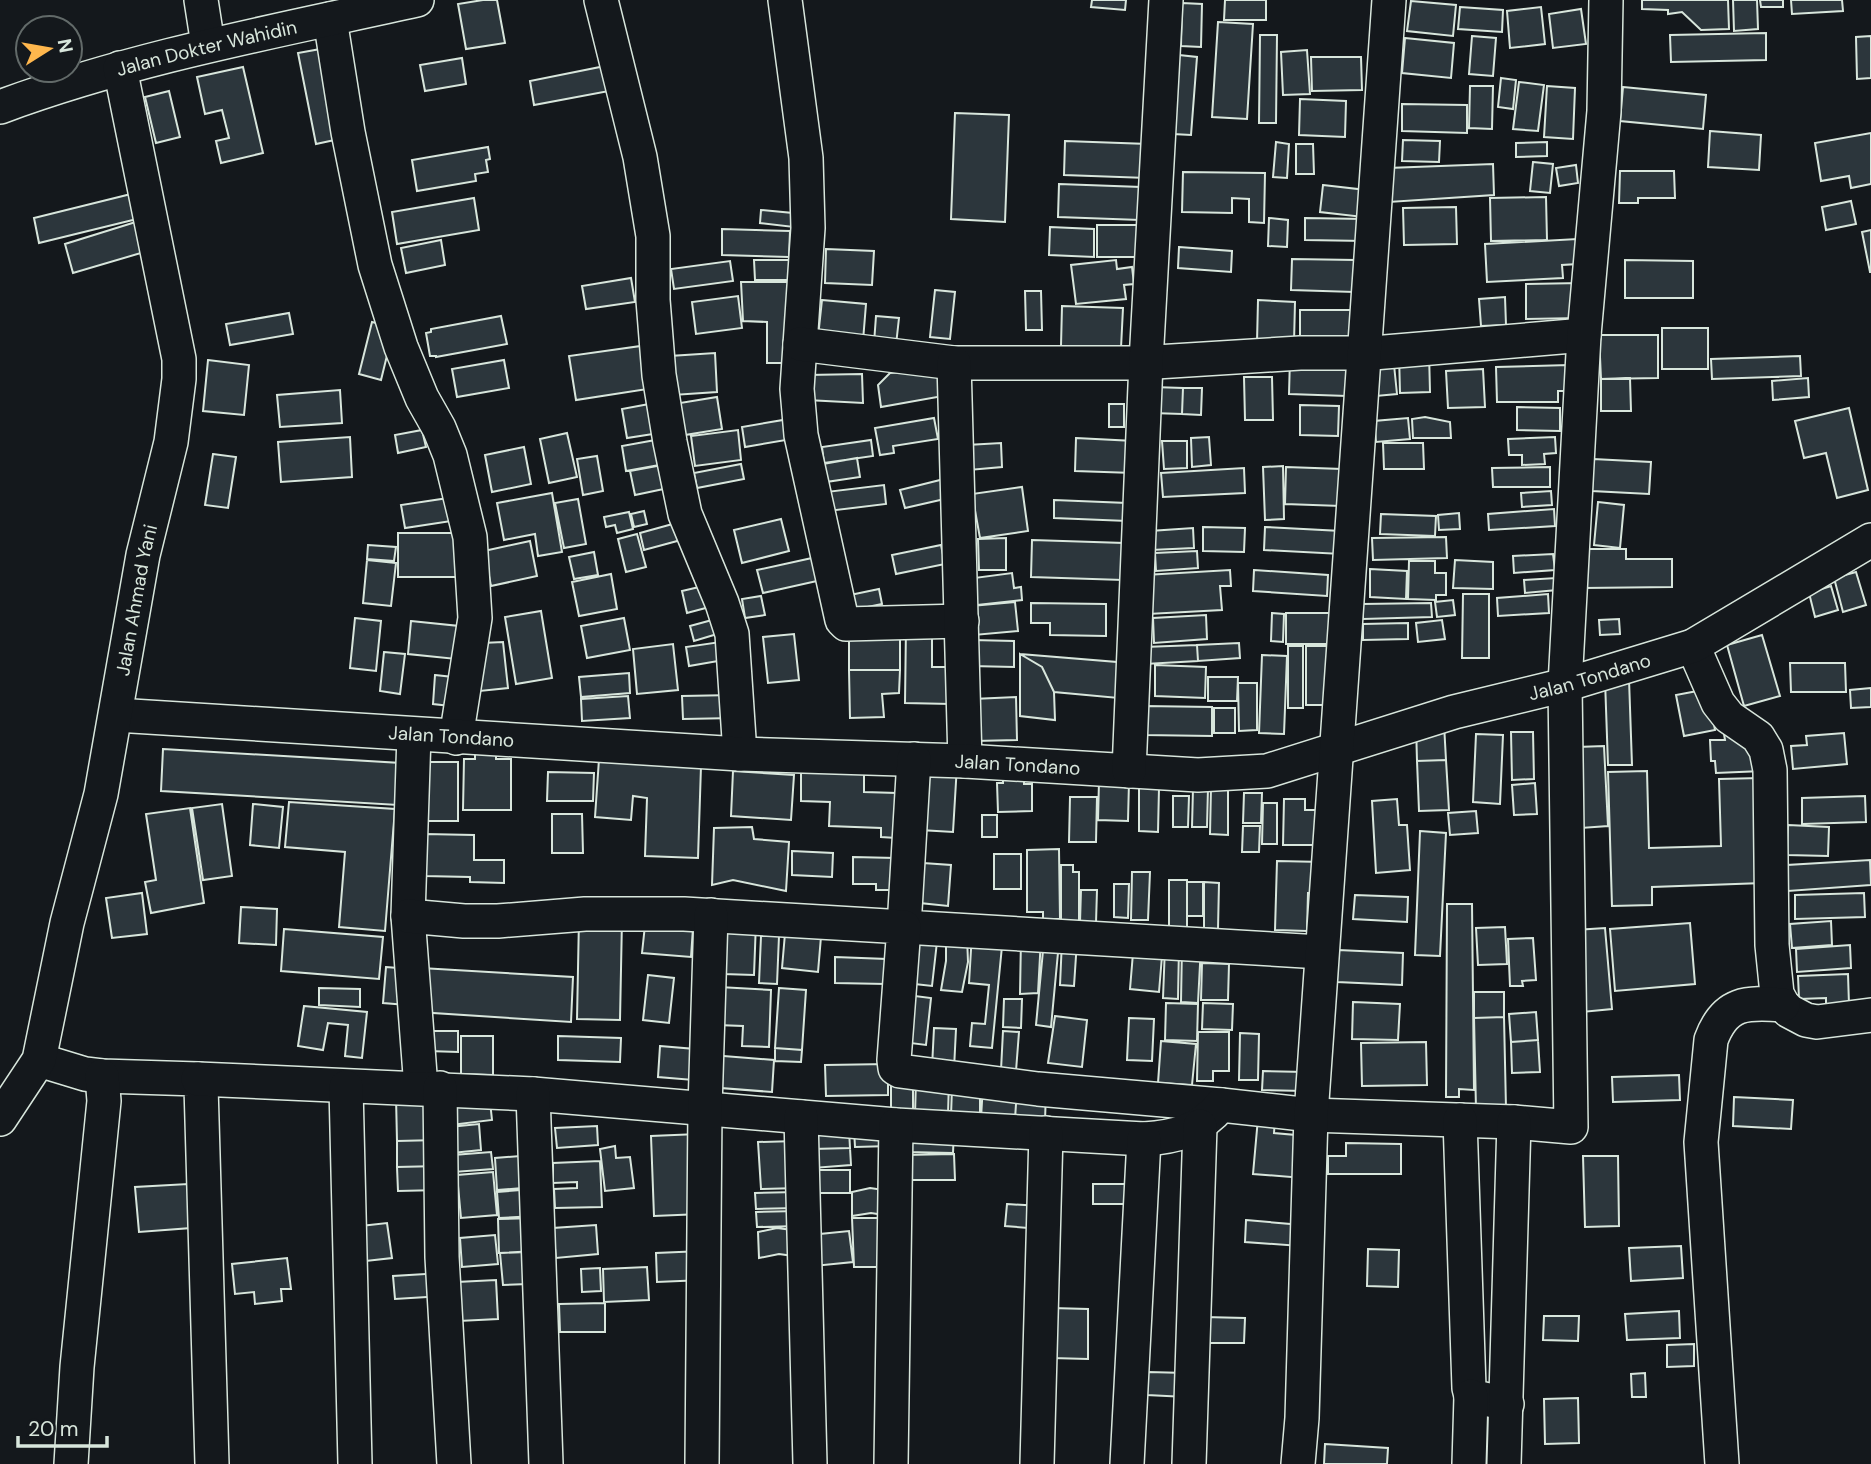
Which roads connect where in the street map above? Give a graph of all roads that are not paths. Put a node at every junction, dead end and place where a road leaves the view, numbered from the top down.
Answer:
1 (201, 0) edge
2 (416, 0) edge
3 (601, 0) edge
4 (785, 0) edge
5 (1166, 0) edge
6 (1389, 0) edge
7 (1606, 0) edge
8 (330, 19) junction
9 (208, 45) junction
10 (120, 68) junction
11 (0, 107) edge
12 (1584, 335) junction
13 (800, 344) junction
14 (1365, 352) junction
15 (1146, 362) junction
16 (954, 363) junction
17 (1871, 540) edge
18 (962, 621) junction
19 (1693, 646) junction
20 (1565, 685) junction
21 (116, 715) junction
22 (414, 735) junction
23 (456, 738) junction
24 (1336, 748) junction
25 (740, 754) junction
26 (914, 759) junction
27 (965, 761) junction
28 (1129, 771) junction
29 (711, 915) junction
30 (408, 916) junction
31 (904, 927) junction
32 (1321, 952) junction
33 (1783, 1005) junction
34 (1871, 1014) edge
35 (71, 1069) junction
36 (198, 1079) junction
37 (346, 1087) junction
38 (431, 1088) junction
39 (533, 1094) junction
40 (705, 1108) junction
41 (1311, 1115) junction
42 (1210, 1116) junction
43 (801, 1117) junction
44 (0, 1119) edge
45 (1460, 1120) junction
46 (1514, 1122) junction
47 (896, 1125) junction
48 (1046, 1133) junction
49 (1144, 1139) junction
50 (1471, 1396) junction
51 (1507, 1404) junction
52 (71, 1464) edge
53 (212, 1464) edge
54 (355, 1464) edge
55 (454, 1464) edge
56 (547, 1464) edge
57 (702, 1464) edge
58 (810, 1464) edge
59 (891, 1464) edge
60 (1037, 1464) edge
61 (1127, 1464) edge
62 (1189, 1464) edge
63 (1298, 1464) edge
64 (1469, 1464) edge
65 (1504, 1464) edge
66 (1722, 1464) edge

1 - 9 street
2 - 8 street, Jalan Dokter Wahidin
3 - 25 street
4 - 13 street
5 - 15 street
6 - 14 street
7 - 12 street
8 - 9 street, Jalan Dokter Wahidin
8 - 23 street
9 - 10 street, Jalan Dokter Wahidin
10 - 11 street, Jalan Dokter Wahidin
10 - 21 street, Jalan Ahmad Yani
12 - 14 street
12 - 20 street
13 - 16 street
13 - 18 street
14 - 15 street
14 - 24 street
15 - 16 street
15 - 28 street
16 - 18 street
17 - 19 street, Jalan Tondano
18 - 27 street
19 - 20 street, Jalan Tondano
19 - 33 street
20 - 24 street, Jalan Tondano
20 - 46 street
21 - 22 street, Jalan Tondano
21 - 35 street, Jalan Ahmad Yani
22 - 23 street, Jalan Tondano
22 - 30 street
23 - 25 street, Jalan Tondano
24 - 28 street, Jalan Tondano
24 - 32 street
25 - 26 street, Jalan Tondano
26 - 27 street, Jalan Tondano
26 - 31 street
27 - 28 street, Jalan Tondano
29 - 30 street
29 - 31 street
29 - 40 street
30 - 38 street
31 - 32 street
31 - 42 street
32 - 41 street
33 - 34 street
33 - 66 street
35 - 36 street
35 - 44 street, Jalan Ahmad Yani
35 - 52 street
36 - 37 street
36 - 53 street
37 - 38 street
37 - 54 street
38 - 39 street
38 - 55 street
39 - 40 street
39 - 56 street
40 - 43 street
40 - 57 street
41 - 42 street
41 - 45 street
41 - 63 street
42 - 49 street
42 - 62 street
43 - 47 street
43 - 58 street
45 - 46 street
45 - 50 street
46 - 51 street
47 - 48 street
47 - 59 street
48 - 49 street
48 - 60 street
49 - 61 street
50 - 51 street
50 - 64 street
51 - 65 street

